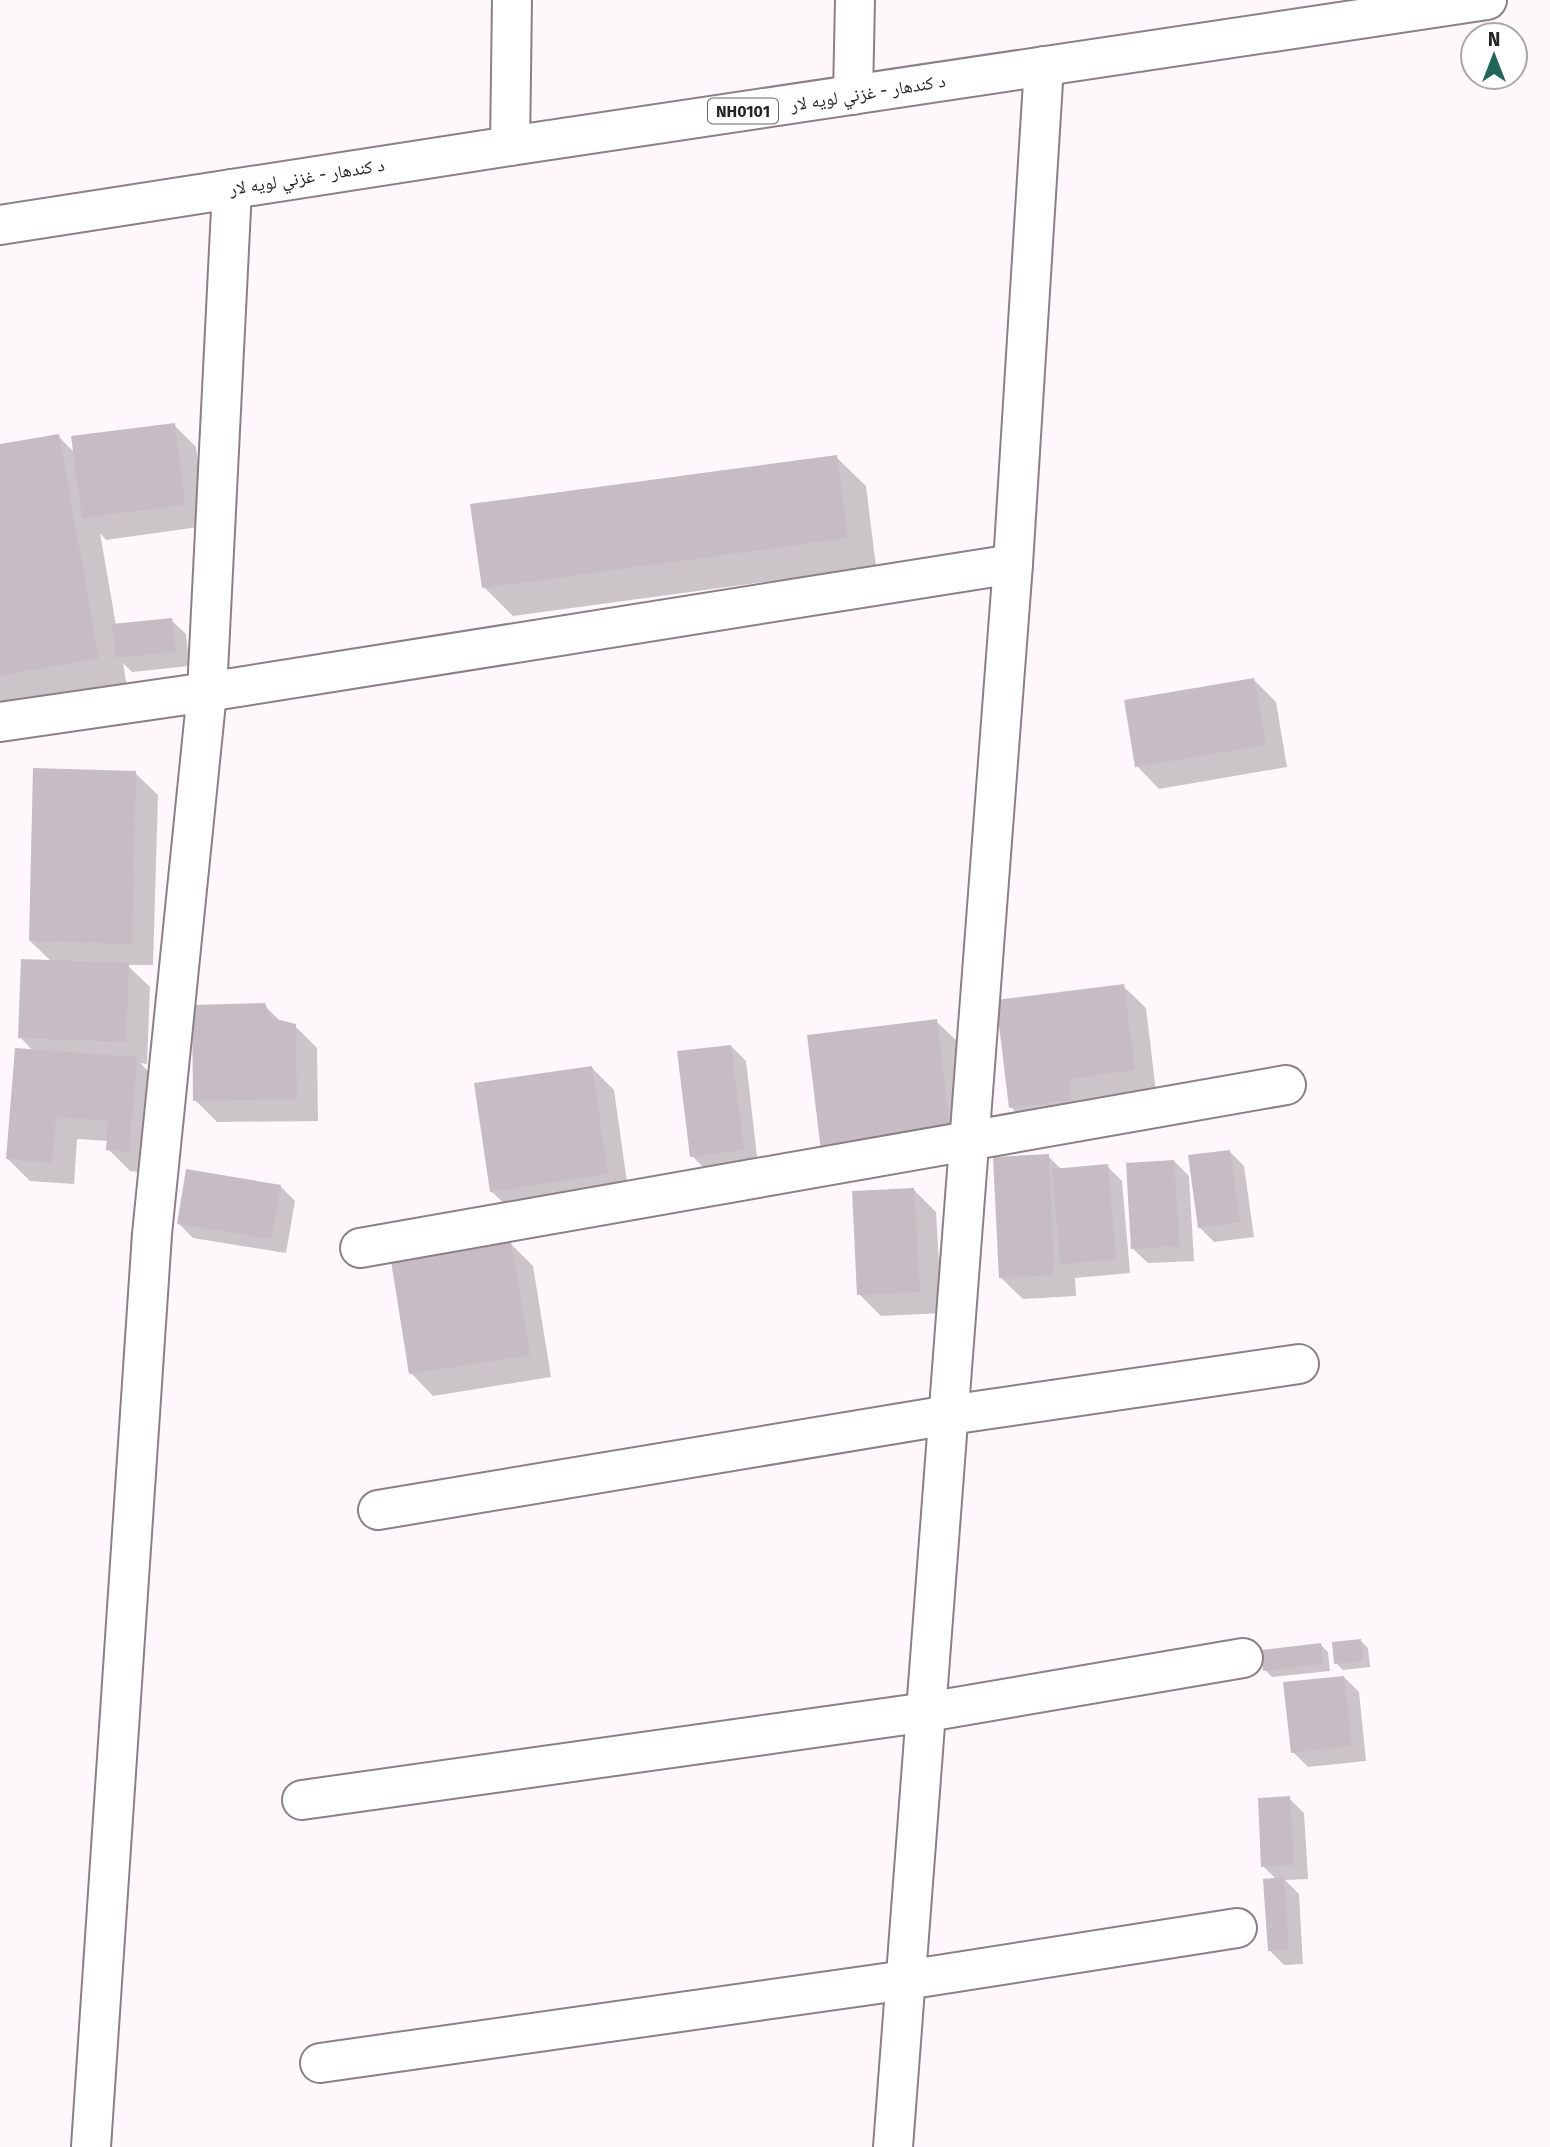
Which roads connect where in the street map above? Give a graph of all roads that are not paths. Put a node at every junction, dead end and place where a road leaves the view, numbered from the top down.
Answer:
1 (512, 0) edge
2 (855, 0) edge
3 (1487, 0) edge
4 (1044, 66) junction
5 (853, 95) junction
6 (510, 146) junction
7 (232, 189) junction
8 (0, 225) edge
9 (1013, 564) junction
10 (207, 692) junction
11 (0, 722) edge
12 (1286, 1084) dead end
13 (970, 1140) junction
14 (360, 1248) dead end
15 (1299, 1364) dead end
16 (949, 1415) junction
17 (378, 1510) dead end
18 (1243, 1658) dead end
19 (927, 1712) junction
20 (302, 1800) dead end
21 (1237, 1928) dead end
22 (906, 1980) junction
23 (320, 2063) dead end
24 (92, 2147) edge
25 (894, 2147) edge

1 - 6 main road
2 - 5 main road
3 - 4 main road, د کندهار - غزني لويه لار / NH0101
4 - 5 main road, د کندهار - غزني لويه لار / NH0101
4 - 9 main road
5 - 6 main road, د کندهار - غزني لويه لار / NH0101
6 - 7 main road, د کندهار - غزني لويه لار / NH0101
7 - 8 main road, د کندهار - غزني لويه لار / NH0101
7 - 10 main road
9 - 10 main road
9 - 13 main road
10 - 11 main road
10 - 24 main road
12 - 13 main road
13 - 14 main road
13 - 16 main road
15 - 16 main road
16 - 17 main road
16 - 19 main road
18 - 19 main road
19 - 20 main road
19 - 22 main road
21 - 22 main road
22 - 23 main road
22 - 25 main road

